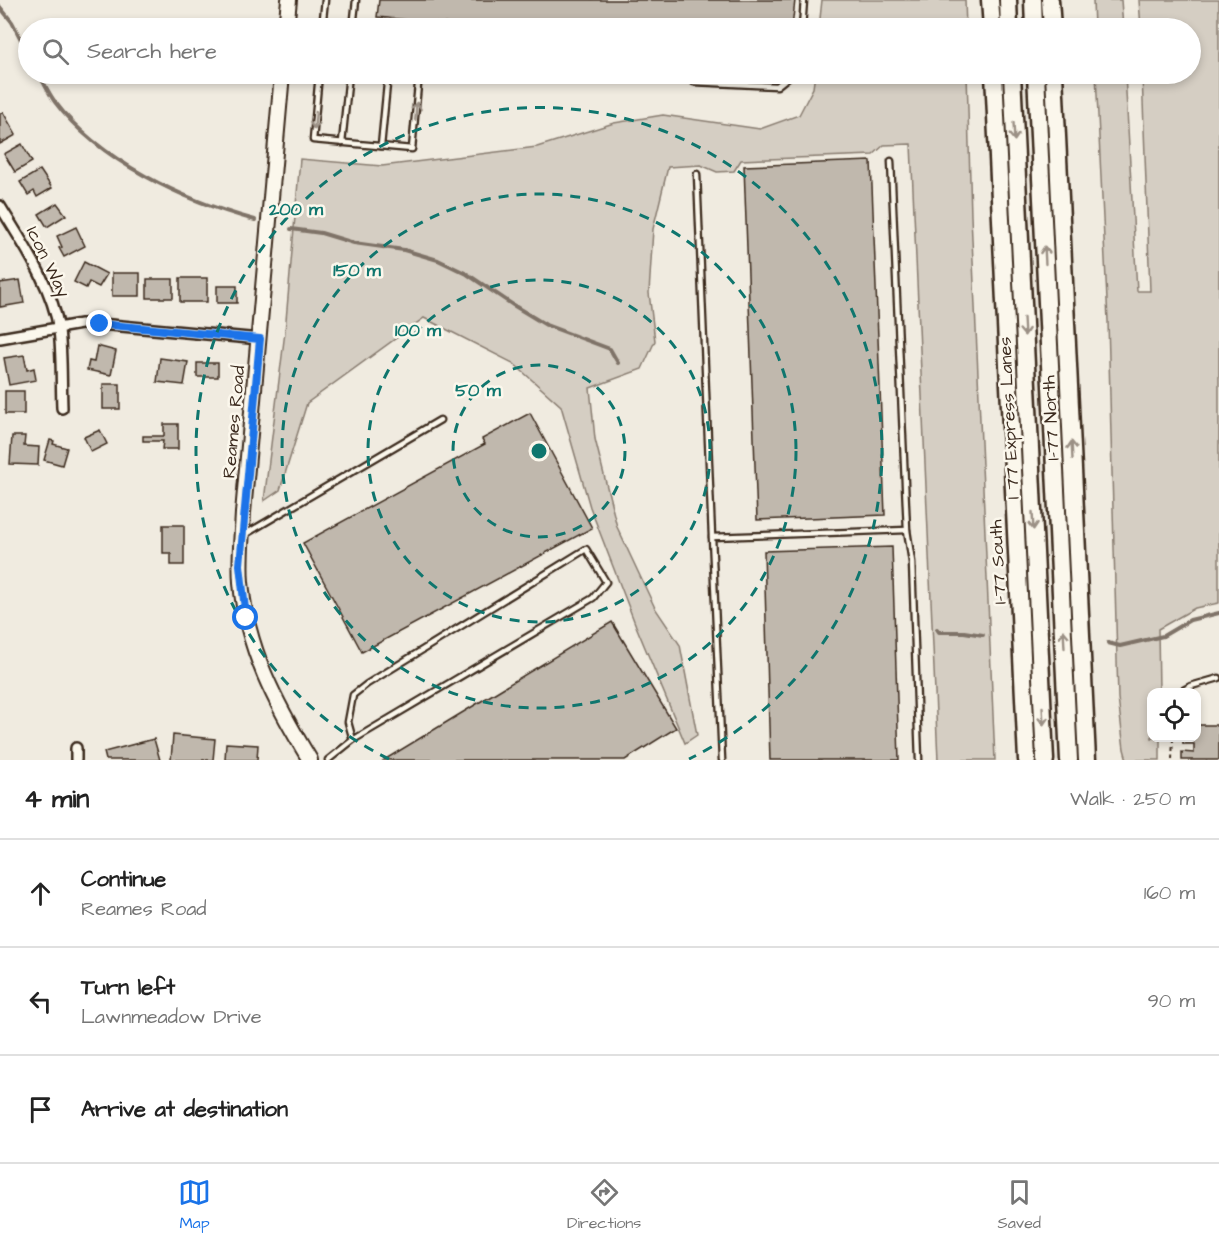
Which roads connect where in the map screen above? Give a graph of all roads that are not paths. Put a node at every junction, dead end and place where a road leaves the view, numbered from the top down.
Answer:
1 (289, 0) edge
2 (325, 0) edge
3 (356, 0) edge
4 (804, 0) edge
5 (990, 0) edge
6 (1008, 0) edge
7 (1033, 0) edge
8 (1050, 0) edge
9 (287, 18) edge
10 (323, 18) edge
11 (354, 18) edge
12 (803, 18) edge
13 (991, 18) edge
14 (1009, 18) edge
15 (1034, 18) edge
16 (1051, 18) edge
17 (281, 84) edge
18 (318, 84) edge
19 (348, 84) edge
20 (387, 84) edge
21 (418, 84) edge
22 (736, 84) edge
23 (780, 84) edge
24 (994, 84) edge
25 (1011, 84) edge
26 (1036, 84) edge
27 (1054, 84) edge
28 (342, 143) junction
29 (381, 146) junction
30 (891, 161) dead end
31 (696, 174) dead end
32 (0, 206) edge
33 (58, 329) junction
34 (0, 338) edge
35 (260, 339) junction
36 (62, 408) dead end
37 (440, 420) dead end
38 (907, 530) junction
39 (242, 536) junction
40 (712, 537) junction
41 (1219, 678) edge
42 (1188, 688) edge
43 (353, 740) junction
44 (76, 748) dead end
45 (76, 760) edge
46 (310, 760) edge
47 (328, 760) edge
48 (722, 760) edge
49 (919, 760) edge
50 (1027, 760) edge
51 (1045, 760) edge
52 (1070, 760) edge
53 (1087, 760) edge

1 - 9 main road
2 - 10 lane
3 - 11 lane
4 - 12 lane
5 - 13 highway
6 - 14 highway
7 - 15 highway
8 - 16 highway
17 - 35 main road, Reames Road
18 -> 28 lane
19 - 28 lane
20 - 29 lane
29 -> 21 lane
22 - 23 lane
24 - 50 highway, I-77 South
25 -> 51 highway, I 77 Express Lanes
52 -> 26 highway
53 -> 27 highway, I-77 North
28 - 29 lane
30 - 38 lane
31 - 40 lane
32 - 33 street, Icon Way
33 - 34 street
33 - 35 street
33 - 36 street, Icon Way
35 - 39 main road, Reames Road
37 - 39 lane
38 - 40 lane
38 - 49 lane
39 - 46 main road, Reames Road
40 - 48 lane
41 - 42 lane
43 - 43 lane
43 - 47 lane
44 - 45 street

